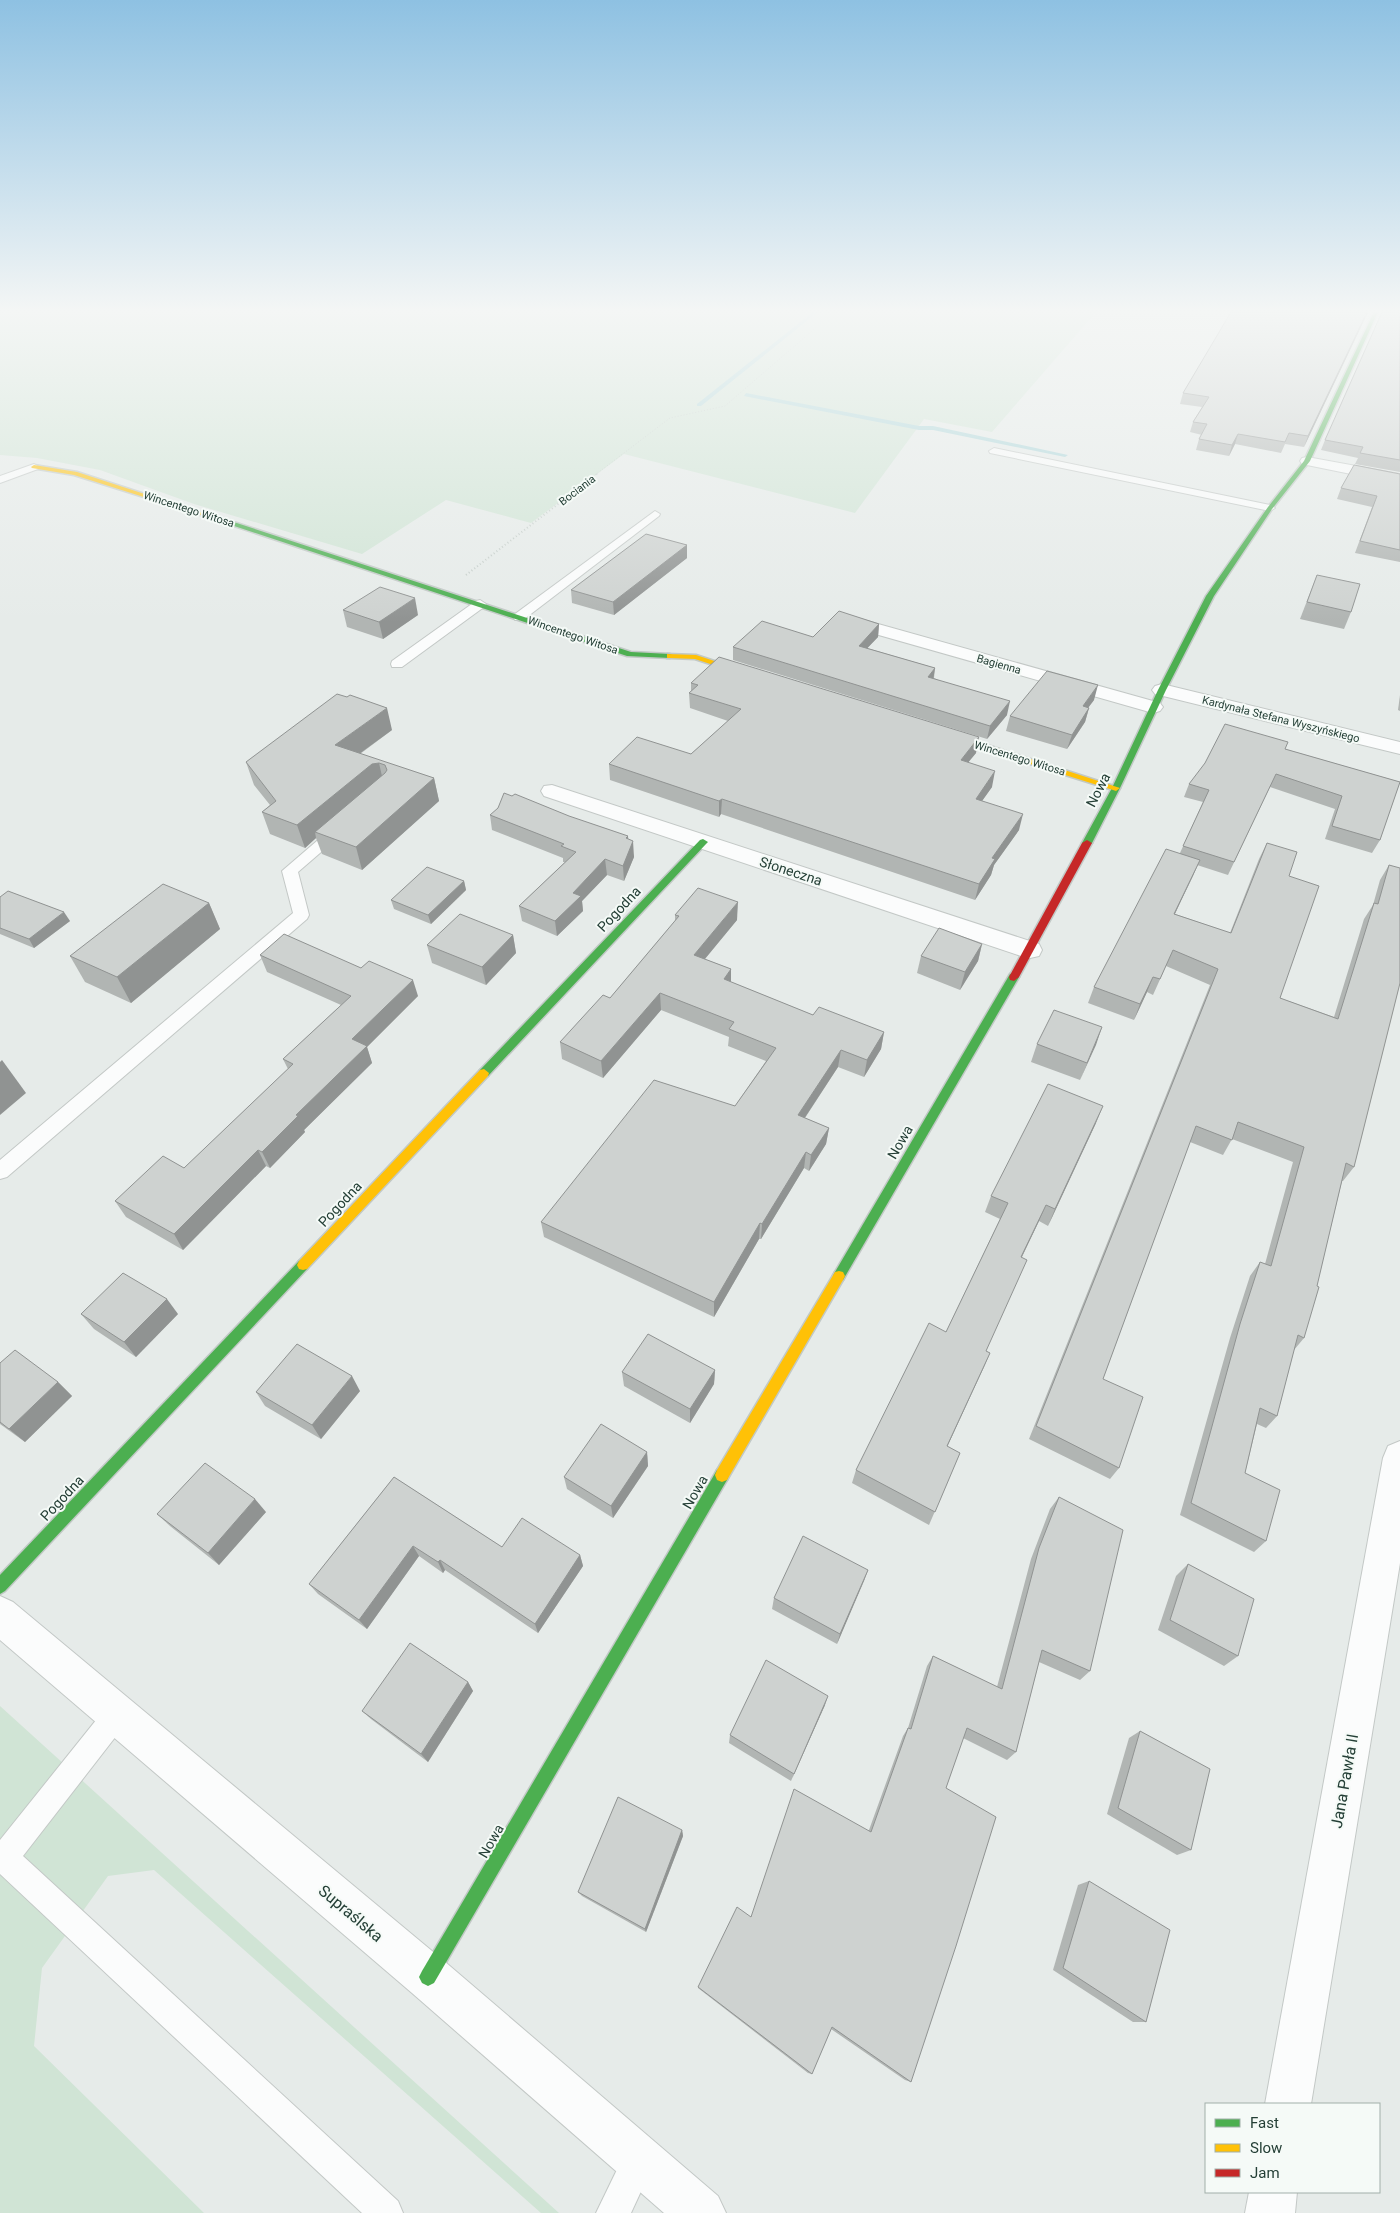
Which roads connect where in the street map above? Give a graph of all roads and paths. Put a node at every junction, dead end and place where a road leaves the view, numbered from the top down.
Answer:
1 (682, 415) edge
2 (1328, 415) edge
3 (994, 451) dead end
4 (1307, 461) junction
5 (34, 467) joint
6 (1400, 479) edge
7 (0, 480) edge
8 (1270, 508) junction
9 (655, 514) dead end
10 (444, 592) junction
11 (480, 604) junction
12 (519, 617) junction
13 (846, 620) edge
14 (397, 664) dead end
15 (763, 678) edge
16 (1158, 698) junction
17 (925, 728) edge
18 (1400, 748) edge
19 (1116, 788) junction
20 (552, 791) dead end
21 (348, 822) edge
22 (703, 842) junction
23 (1030, 950) junction
24 (0, 1171) edge
25 (1400, 1458) edge
26 (0, 1586) edge
27 (0, 1615) edge
28 (118, 1713) junction
29 (2, 1861) edge
30 (428, 1977) junction
31 (1288, 2103) edge
32 (640, 2160) junction
33 (1273, 2193) edge
34 (386, 2213) edge
35 (612, 2213) edge
36 (701, 2213) edge
37 (1270, 2213) edge

1 - 10 path, Bociania
2 - 4 street, Nowa
3 - 8 lane
4 - 6 street
4 - 8 street, Nowa
5 - 7 lane
5 - 10 street, Wincentego Witosa
8 - 16 street, Nowa
9 - 12 lane
10 - 11 street, Wincentego Witosa
11 - 12 street, Wincentego Witosa
11 - 14 lane
12 - 15 street, Wincentego Witosa
13 - 16 street, Bagienna
16 - 18 street, Kardynała Stefana Wyszyńskiego
16 - 19 street, Nowa
17 - 19 street, Wincentego Witosa
19 - 23 street, Nowa
20 - 22 street, Słoneczna
21 - 24 lane
22 - 23 street, Słoneczna
22 - 26 street, Pogodna
23 - 30 street, Nowa
25 - 31 street, Jana Pawła II
27 - 28 street, Supraślska
28 - 29 lane
28 - 30 street, Supraślska
29 - 34 lane
30 - 32 street, Supraślska
32 - 35 lane
32 - 36 street, Supraślska
33 - 37 street

